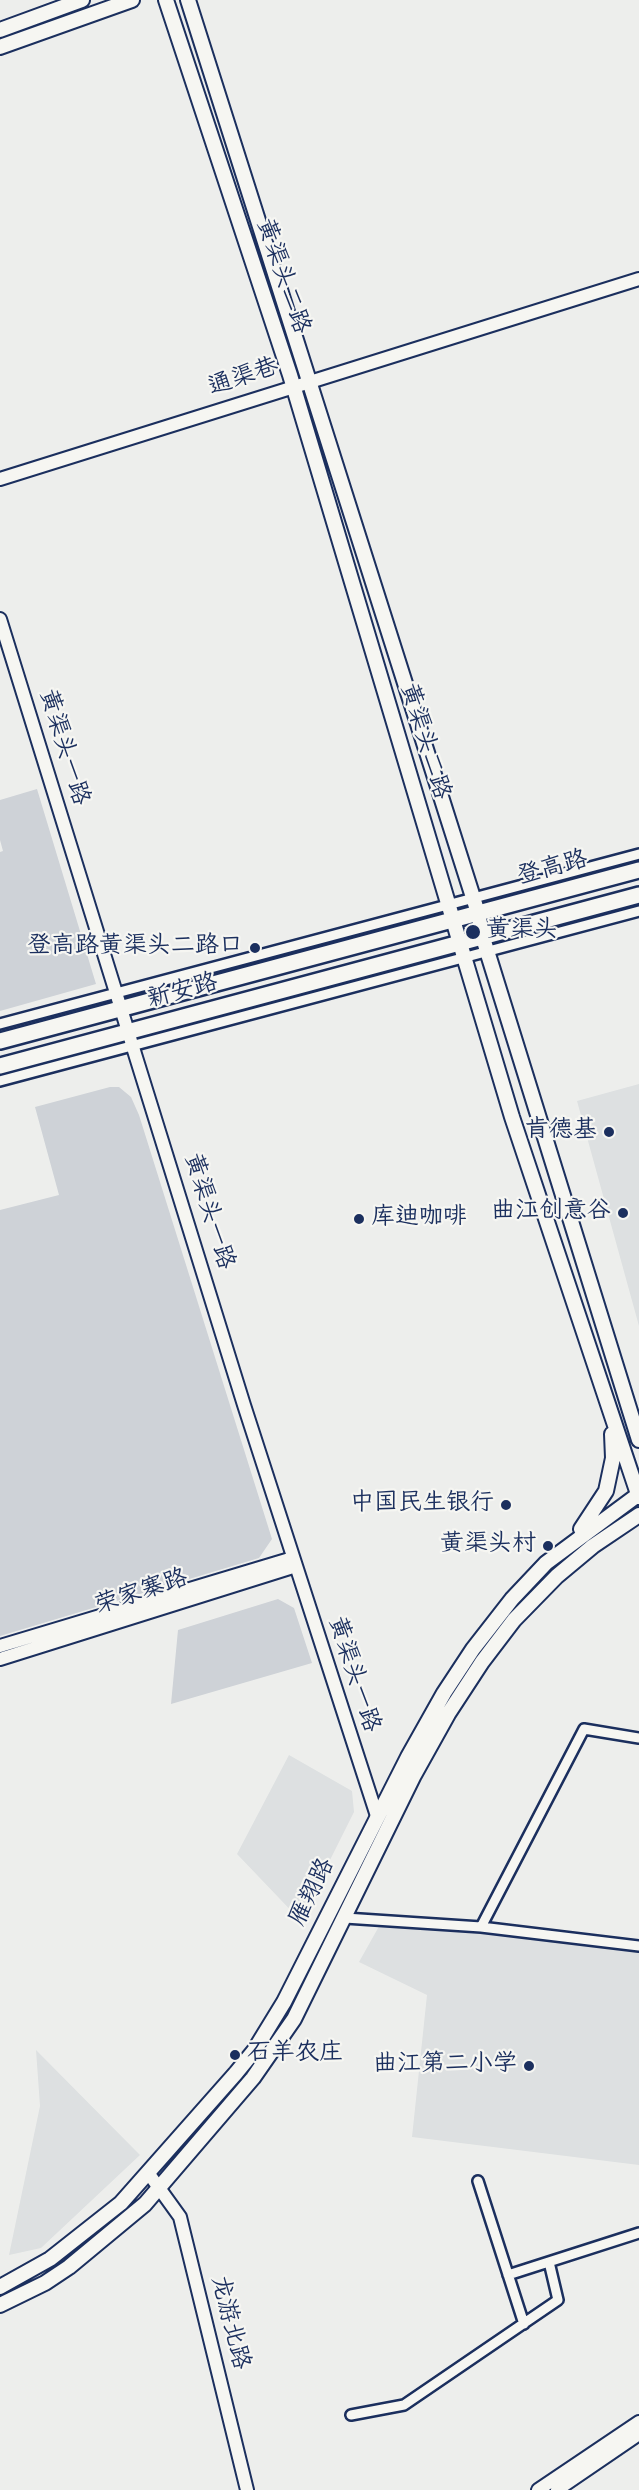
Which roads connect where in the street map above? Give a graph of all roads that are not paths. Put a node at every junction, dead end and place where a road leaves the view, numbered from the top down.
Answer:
1 (82, 0) edge
2 (132, 0) edge
3 (166, 0) edge
4 (188, 0) edge
5 (0, 30) edge
6 (0, 46) edge
7 (639, 279) edge
8 (309, 381) junction
9 (293, 386) junction
10 (0, 479) edge
11 (0, 619) edge
12 (639, 854) edge
13 (639, 870) edge
14 (639, 895) edge
15 (476, 906) junction
16 (639, 911) edge
17 (450, 912) junction
18 (485, 945) junction
19 (462, 951) junction
20 (117, 993) junction
21 (122, 1010) junction
22 (0, 1024) edge
23 (132, 1039) junction
24 (0, 1041) edge
25 (0, 1066) edge
26 (0, 1081) edge
27 (626, 1398) junction
28 (610, 1411) junction
29 (639, 1419) edge
30 (639, 1440) edge
31 (639, 1495) edge
32 (639, 1515) edge
33 (567, 1546) junction
34 (294, 1562) junction
35 (0, 1646) edge
36 (0, 1659) edge
37 (639, 1738) edge
38 (377, 1816) junction
39 (345, 1917) junction
40 (481, 1927) junction
41 (639, 1946) edge
42 (149, 2174) junction
43 (478, 2181) dead end
44 (160, 2189) junction
45 (639, 2233) edge
46 (549, 2262) junction
47 (508, 2275) junction
48 (0, 2287) edge
49 (0, 2305) edge
50 (524, 2324) junction
51 (351, 2415) dead end
52 (639, 2422) edge
53 (639, 2434) edge
54 (247, 2490) edge
55 (538, 2490) edge
56 (557, 2490) edge

1 - 5 main road
2 - 6 main road
3 - 9 main road, 黄渠头二路
4 - 8 main road, 黄渠头二路
7 - 8 street, 通渠巷
8 - 9 street, 通渠巷
8 - 15 main road, 黄渠头二路
9 - 10 street, 通渠巷
9 - 17 main road, 黄渠头二路
11 - 20 street, 黄渠头一路
12 - 15 street
13 - 15 main road, 登高路
14 - 18 main road, 登高路
15 - 17 main road, 新安路
15 - 18 main road, 黄渠头二路
16 - 18 street
17 - 19 main road, 黄渠头二路
17 - 20 street
17 - 21 main road, 新安路
18 - 19 main road, 新安路
18 - 27 main road, 黄渠头二路
19 - 23 main road, 新安路
19 - 28 main road, 黄渠头二路
20 - 21 street, 黄渠头一路
20 - 22 street
21 - 23 street, 黄渠头一路
21 - 24 main road, 新安路
23 - 25 main road, 新安路
23 - 26 street
23 - 34 street, 黄渠头一路
27 - 29 main road
27 - 30 main road, 黄渠头二路
28 - 31 main road, 黄渠头二路
28 - 33 main road
31 - 33 main road, 雁翔路
32 - 39 main road, 雁翔路
33 - 38 main road, 雁翔路
34 - 35 street, 荣家寨路
34 - 36 street, 荣家寨路
34 - 38 street, 黄渠头一路
37 - 40 street
38 - 42 main road, 雁翔路
39 - 40 street
39 - 44 main road, 雁翔路
40 - 41 street
42 - 44 street, 龙游北路
42 - 48 main road, 雁翔路
43 - 47 street
44 - 49 main road, 雁翔路
44 - 54 street, 龙游北路
45 - 46 street
46 - 47 street
46 - 50 street
47 - 50 street
50 - 51 street
52 - 55 street
53 - 56 street

